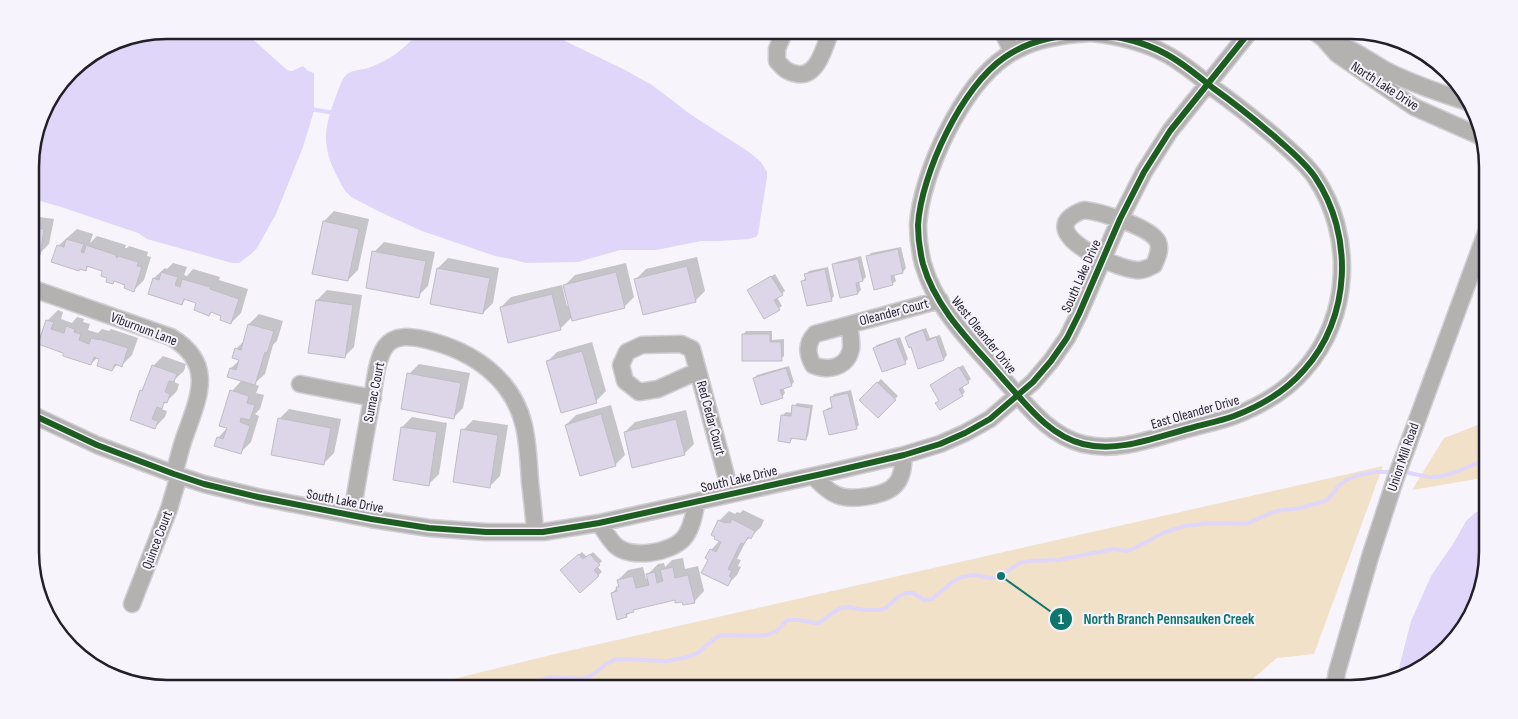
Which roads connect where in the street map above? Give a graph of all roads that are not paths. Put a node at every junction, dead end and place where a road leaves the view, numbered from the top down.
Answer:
1 (781, 39) edge
2 (827, 39) edge
3 (1006, 39) edge
4 (1040, 39) edge
5 (1129, 39) edge
6 (1244, 39) edge
7 (1323, 39) edge
8 (1330, 39) edge
9 (1012, 52) junction
10 (1207, 83) junction
11 (1460, 99) edge
12 (1475, 134) edge
13 (1120, 219) junction
14 (1479, 252) edge
15 (1103, 259) junction
16 (39, 291) edge
17 (940, 300) junction
18 (849, 325) dead end
19 (698, 371) dead end
20 (300, 384) dead end
21 (1018, 395) junction
22 (372, 398) junction
23 (39, 418) edge
24 (904, 454) junction
25 (177, 475) junction
26 (813, 476) junction
27 (731, 494) junction
28 (697, 502) junction
29 (352, 515) junction
30 (599, 523) junction
31 (535, 532) junction
32 (132, 604) dead end
33 (1336, 680) edge

1 - 2 street
3 - 9 street
4 - 9 street, West Oleander Drive
5 - 10 street, West Oleander Drive
6 - 10 street, South Lake Drive
7 - 12 street, North Lake Drive
8 - 11 street, North Lake Drive
9 - 17 street, West Oleander Drive
10 - 13 street, South Lake Drive
10 - 21 street, East Oleander Drive
13 - 15 street, South Lake Drive
13 - 15 street
13 - 15 street
14 - 33 street, Union Mill Road
15 - 21 street, South Lake Drive
16 - 25 street, Viburnum Lane
17 - 18 street, Oleander Court
17 - 21 street, West Oleander Drive
19 - 27 street, Red Cedar Court
20 - 22 street
21 - 24 street, South Lake Drive
22 - 29 street, Sumac Court
22 - 31 street, Sumac Court
23 - 25 street, South Lake Drive
24 - 26 street, South Lake Drive
24 - 26 street
25 - 29 street, South Lake Drive
25 - 32 street, Quince Court
26 - 27 street, South Lake Drive
27 - 28 street, South Lake Drive
28 - 30 street, South Lake Drive
28 - 30 street
29 - 31 street, South Lake Drive
30 - 31 street, South Lake Drive

